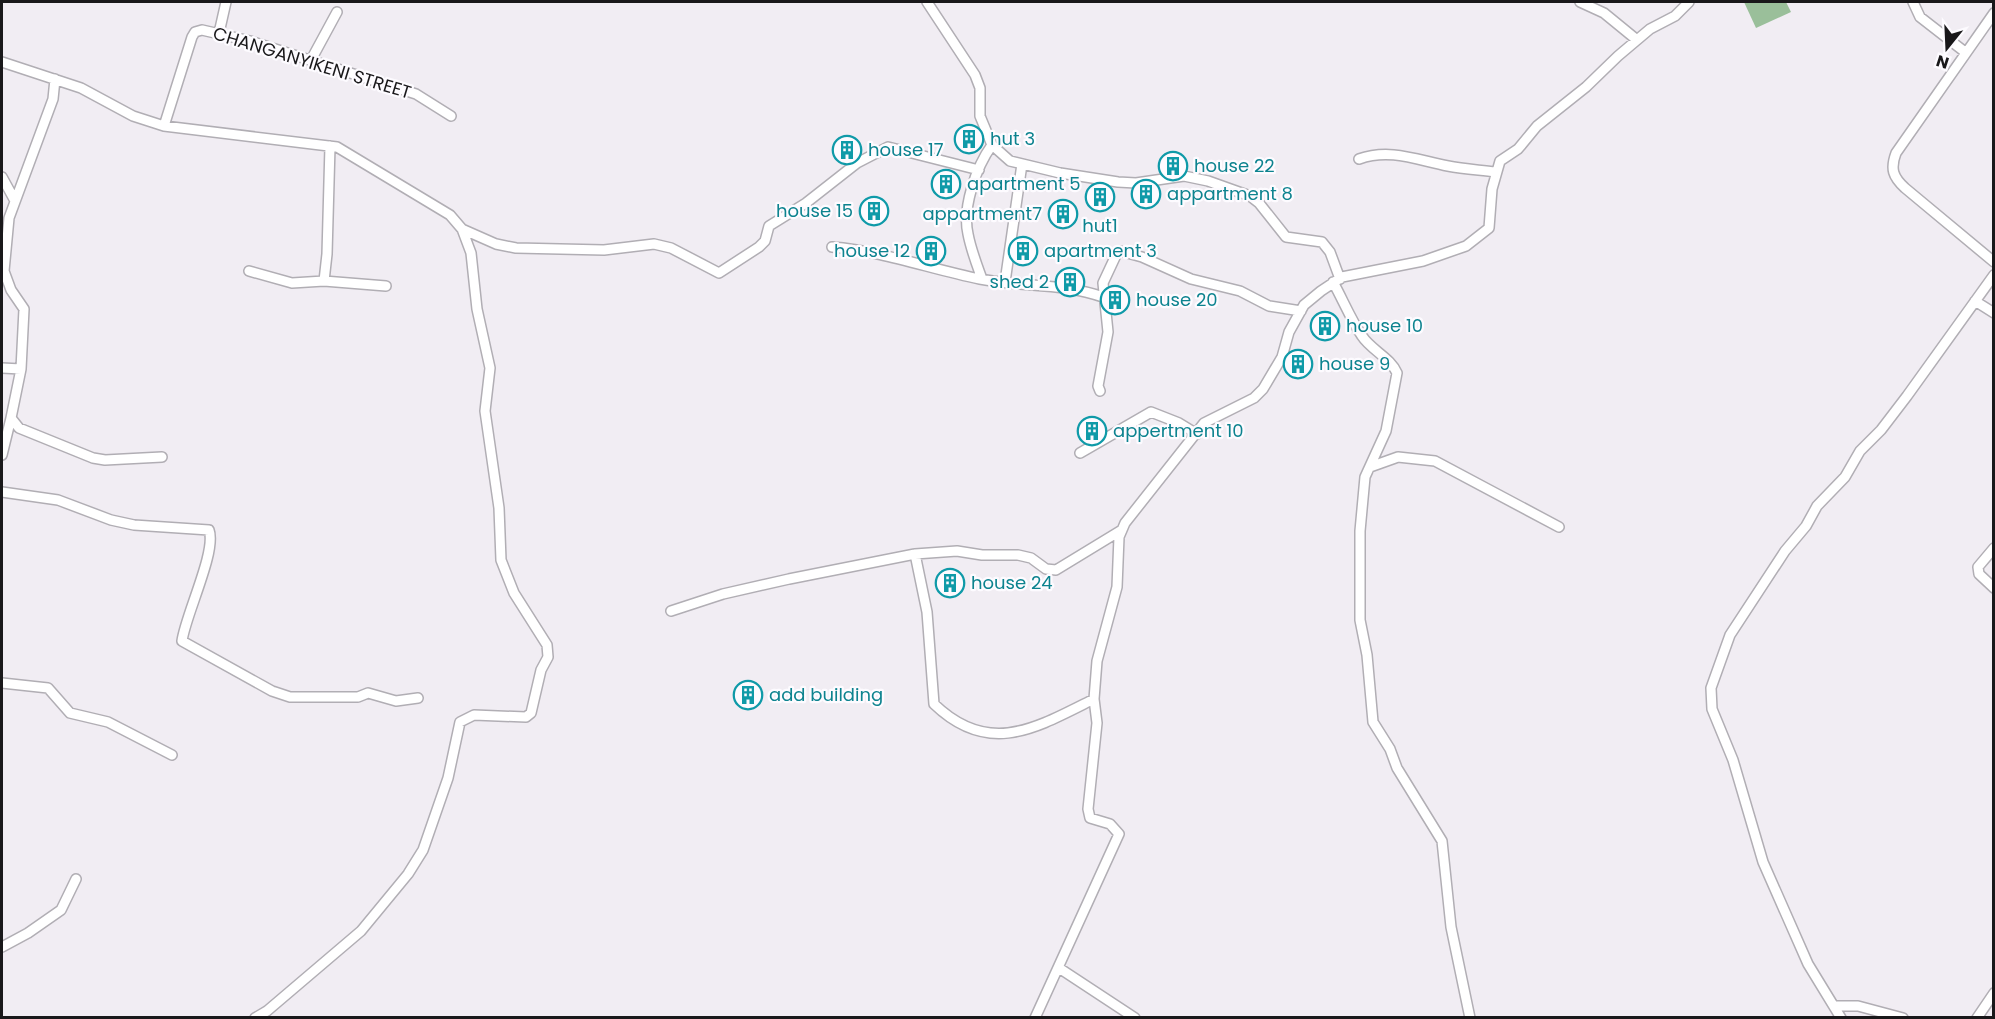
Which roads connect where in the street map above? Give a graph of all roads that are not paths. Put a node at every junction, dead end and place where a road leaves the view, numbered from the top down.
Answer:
1 (226, 2) edge
2 (927, 2) edge
3 (1580, 2) edge
4 (1689, 2) edge
5 (1912, 2) edge
6 (337, 12) dead end
7 (1994, 12) edge
8 (219, 33) junction
9 (1637, 40) junction
10 (1965, 52) junction
11 (311, 60) junction
12 (2, 62) edge
13 (55, 79) junction
14 (451, 116) dead end
15 (164, 126) junction
16 (992, 145) junction
17 (330, 146) junction
18 (1359, 159) dead end
19 (1022, 164) junction
20 (979, 170) junction
21 (1496, 172) junction
22 (2, 177) edge
23 (14, 199) junction
24 (462, 229) junction
25 (832, 247) dead end
26 (1994, 262) edge
27 (249, 272) dead end
28 (1994, 275) edge
29 (982, 279) junction
30 (1336, 280) junction
31 (324, 281) junction
32 (1005, 282) junction
33 (386, 286) dead end
34 (1103, 297) junction
35 (1975, 301) junction
36 (1301, 310) junction
37 (1994, 313) edge
38 (2, 368) edge
39 (21, 369) junction
40 (1100, 391) dead end
41 (7, 421) edge
42 (1197, 434) junction
43 (1080, 453) dead end
44 (2, 455) edge
45 (162, 457) dead end
46 (1370, 467) junction
47 (2, 492) edge
48 (1558, 527) dead end
49 (1120, 531) junction
50 (1994, 548) edge
51 (915, 554) junction
52 (1994, 588) edge
53 (671, 611) dead end
54 (2, 683) edge
55 (418, 698) dead end
56 (1094, 699) junction
57 (172, 755) dead end
58 (76, 879) dead end
59 (2, 946) edge
60 (1059, 968) junction
61 (1994, 993) edge
62 (1834, 1006) junction
63 (255, 1017) edge
64 (1035, 1017) edge
65 (1135, 1017) edge
66 (1470, 1017) edge
67 (1841, 1017) edge
68 (1903, 1017) edge
69 (1977, 1017) edge

1 - 8 street
2 - 16 street
3 - 9 street
4 - 9 street
5 - 10 street
6 - 11 street
7 - 10 street
8 - 11 street, CHANGANYIKENI STREET
8 - 15 street, CHANGANYIKENI STREET
9 - 21 street
10 - 26 street
11 - 14 street, CHANGANYIKENI STREET
12 - 13 street
13 - 15 street
13 - 23 street
15 - 17 street
16 - 19 street
16 - 20 street
17 - 24 street
17 - 31 street
18 - 21 street
19 - 30 street
19 - 32 street
20 - 24 street
20 - 29 street
21 - 30 street
22 - 23 street
23 - 39 street
24 - 63 street
25 - 29 street
27 - 31 street
28 - 35 street
29 - 32 street
30 - 36 street
30 - 46 street
31 - 33 street
32 - 34 street
34 - 36 street
34 - 40 street
35 - 37 street
35 - 62 street
36 - 42 street
38 - 39 street
39 - 41 street
41 - 44 street
41 - 45 street
42 - 43 street
42 - 49 street
46 - 48 street
46 - 66 street
47 - 55 street
49 - 51 street
49 - 56 street
50 - 52 street
51 - 53 street
51 - 56 street
54 - 57 street
56 - 60 street
58 - 59 street
60 - 64 street
60 - 65 street
61 - 69 street
62 - 67 street
62 - 68 street

